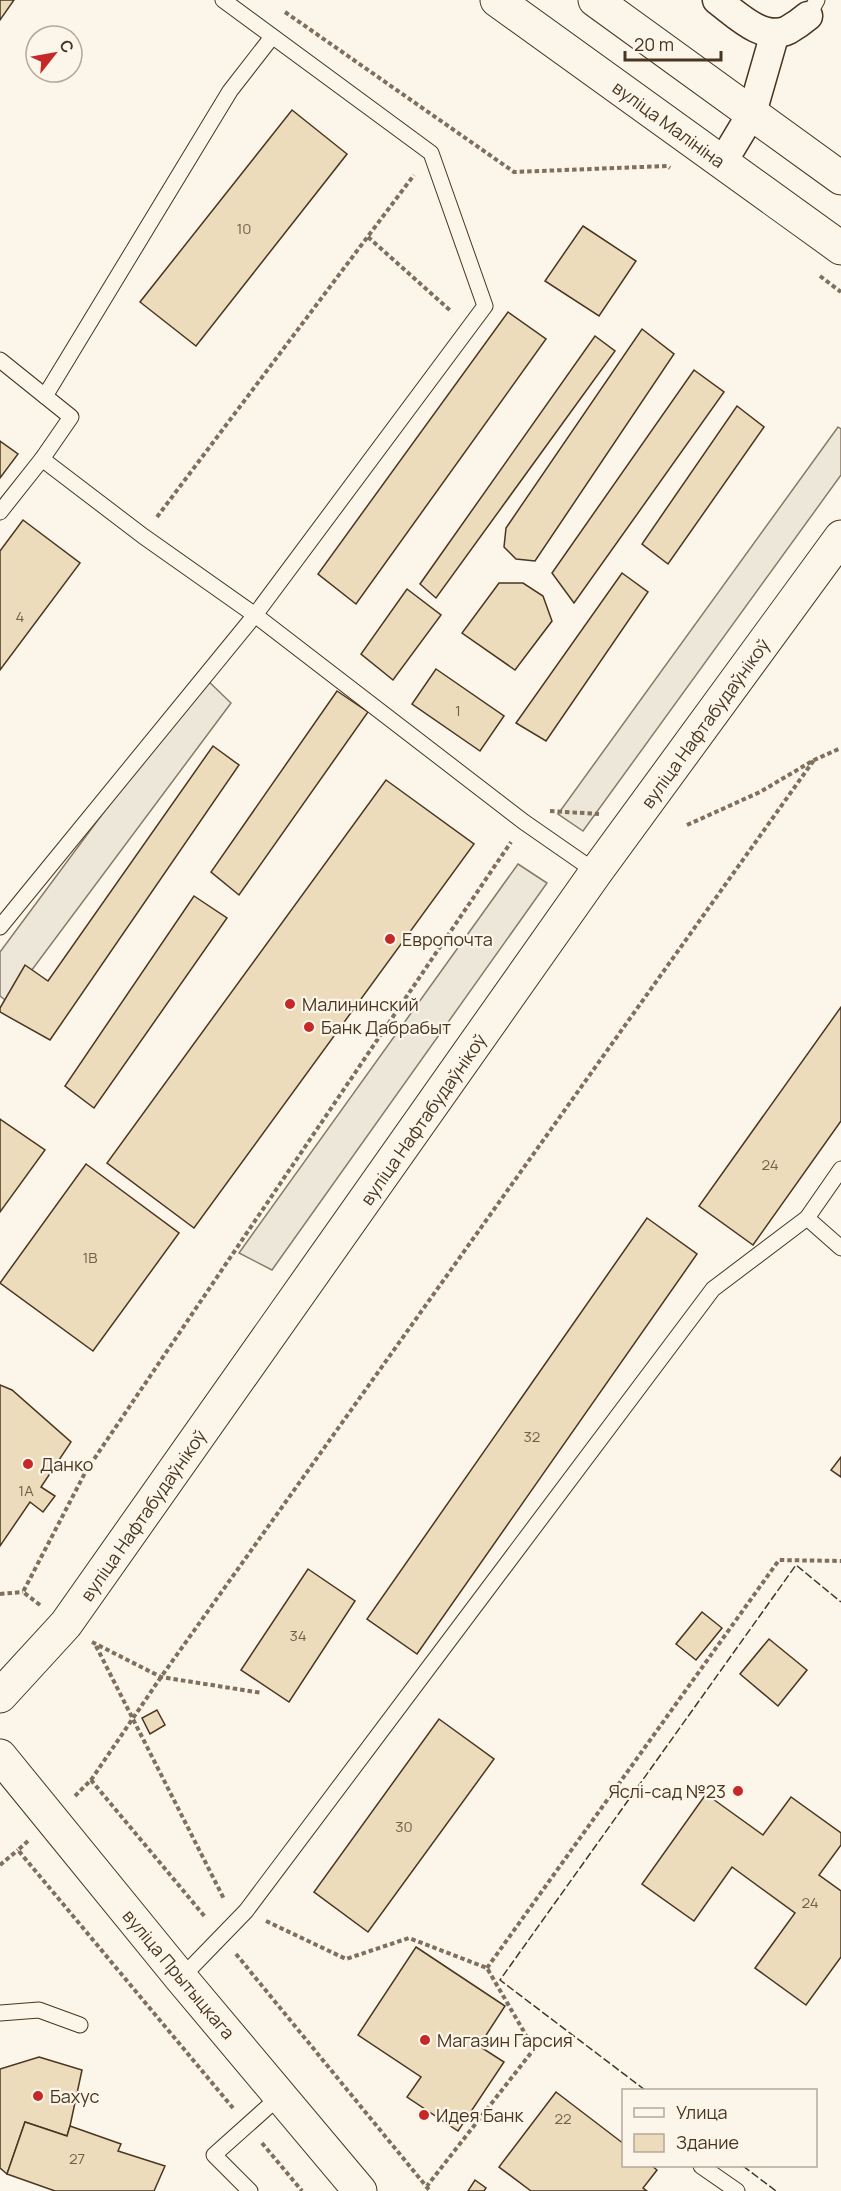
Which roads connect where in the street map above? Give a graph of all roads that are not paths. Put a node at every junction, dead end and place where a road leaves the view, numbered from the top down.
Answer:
1 (223, 0) edge
2 (497, 0) edge
3 (595, 0) edge
4 (717, 0) edge
5 (813, 8) edge
6 (775, 33) junction
7 (272, 37) junction
8 (752, 113) junction
9 (722, 163) junction
10 (841, 178) edge
11 (841, 248) edge
12 (0, 360) edge
13 (45, 396) junction
14 (42, 459) junction
15 (0, 512) edge
16 (841, 537) edge
17 (255, 615) junction
18 (596, 872) junction
19 (0, 927) edge
20 (841, 1169) edge
21 (807, 1218) junction
22 (841, 1248) edge
23 (0, 1696) edge
24 (0, 1756) edge
25 (182, 1978) junction
26 (0, 2013) edge
27 (80, 2025) dead end
28 (280, 2096) junction
29 (702, 2167) edge
30 (250, 2191) edge
31 (360, 2191) edge
32 (737, 2191) edge

1 - 7 lane
2 - 9 main road, вуліца Малініна
3 - 8 main road
4 - 6 street
5 - 6 street
6 - 8 street
7 - 13 lane
7 - 17 lane
8 - 9 street
8 - 10 main road
9 - 11 main road, вуліца Малініна
12 - 13 lane
13 - 14 lane
14 - 15 lane
14 - 17 lane
16 - 18 main road, вуліца Нафтабудаўнікоў
17 - 18 lane
17 - 19 lane
18 - 23 main road, вуліца Нафтабудаўнікоў
20 - 21 lane
21 - 22 lane
21 - 25 lane
24 - 25 main road, вуліца Прытыцкага
25 - 28 main road, вуліца Прытыцкага
26 - 27 lane
28 - 30 lane
28 - 31 main road, вуліца Прытыцкага
29 - 32 lane

